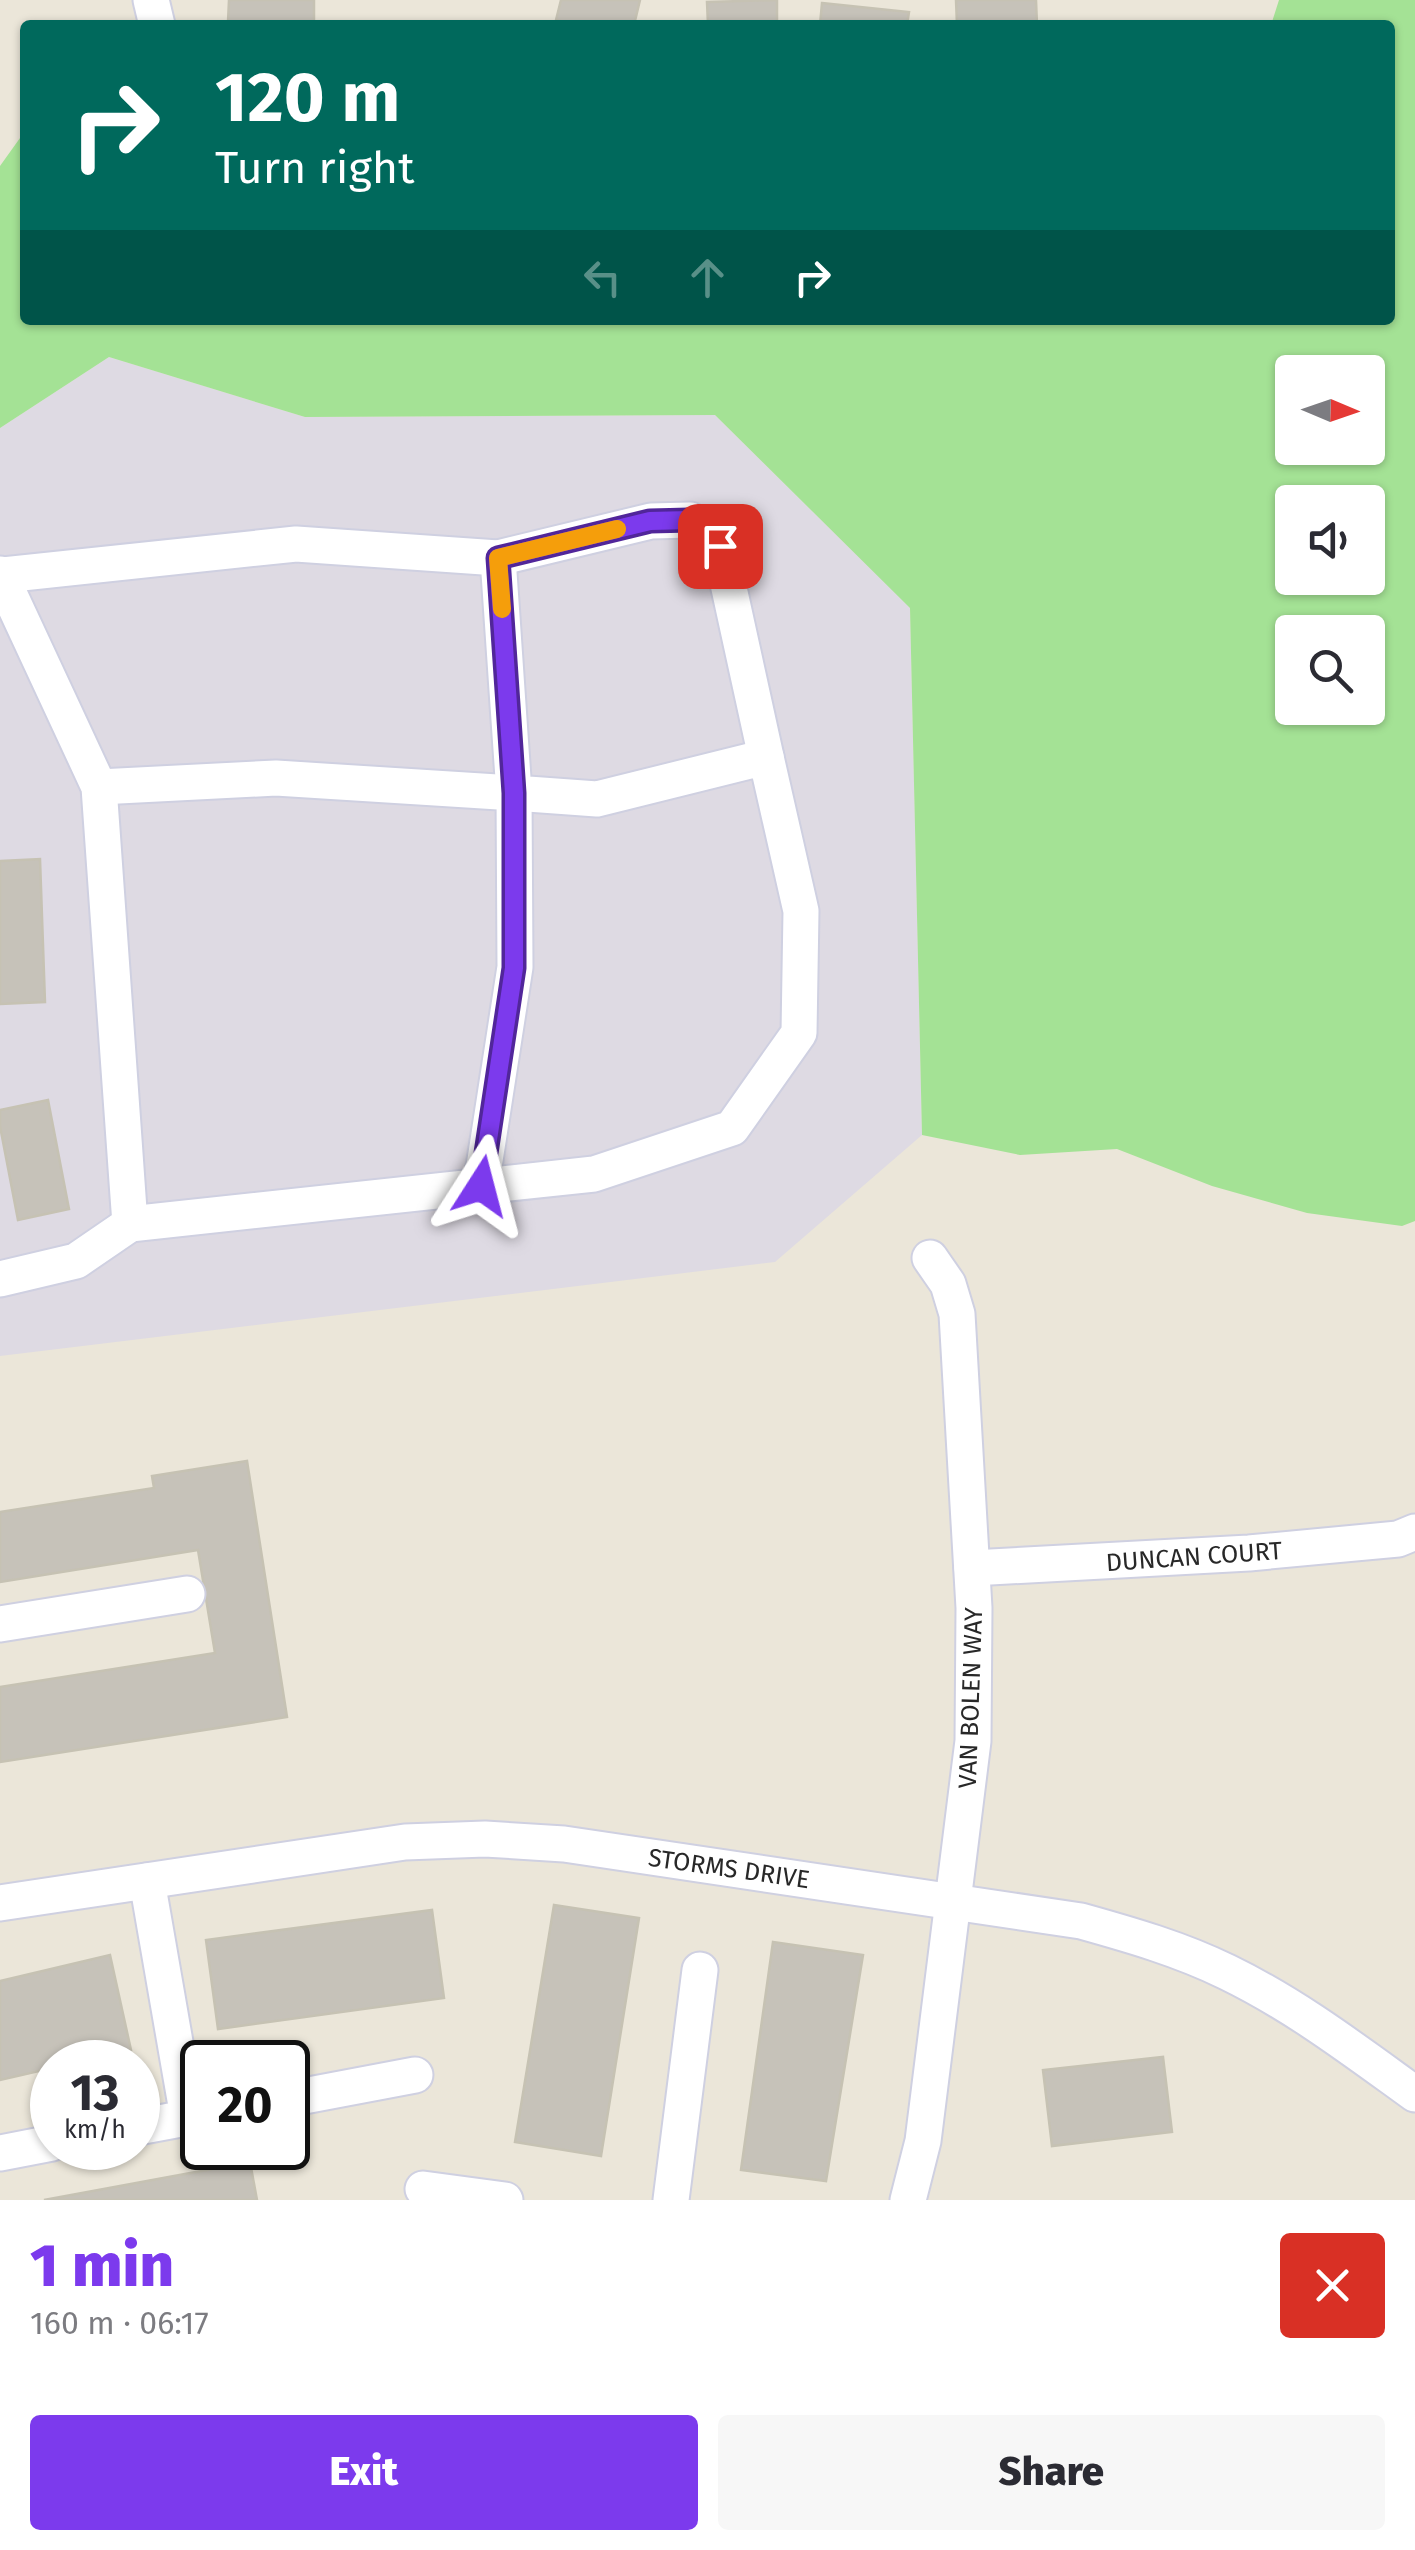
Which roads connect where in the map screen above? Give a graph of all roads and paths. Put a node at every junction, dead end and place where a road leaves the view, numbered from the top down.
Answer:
1 (498, 558) junction
2 (1, 575) edge
3 (766, 756) junction
4 (99, 787) junction
5 (514, 793) junction
6 (481, 1186) junction
7 (130, 1224) junction
8 (930, 1258) dead end
9 (0, 1278) edge
10 (1415, 1532) edge
11 (972, 1568) junction
12 (187, 1594) dead end
13 (0, 1624) edge
14 (148, 1880) junction
15 (954, 1900) junction
16 (0, 1902) edge
17 (700, 1970) dead end
18 (181, 2040) edge
19 (415, 2075) dead end
20 (1415, 2094) edge
21 (310, 2095) edge
22 (30, 2147) edge
23 (0, 2152) edge
24 (422, 2189) dead end
25 (505, 2200) edge
26 (671, 2200) edge
27 (908, 2200) edge

1 - 2 street
1 - 3 street
1 - 5 street
2 - 4 street
3 - 5 street
3 - 6 street
4 - 5 street
4 - 7 street
5 - 6 street
6 - 7 street
7 - 9 street
8 - 11 street, VAN BOLEN WAY
10 - 11 street, DUNCAN COURT
11 - 15 street, VAN BOLEN WAY
12 - 13 street
14 - 15 street, STORMS DRIVE
14 - 16 street, STORMS DRIVE
14 - 18 street
15 - 20 street, STORMS DRIVE
15 - 27 street, VAN BOLEN WAY
17 - 26 street
19 - 21 street
22 - 23 street
24 - 25 street

